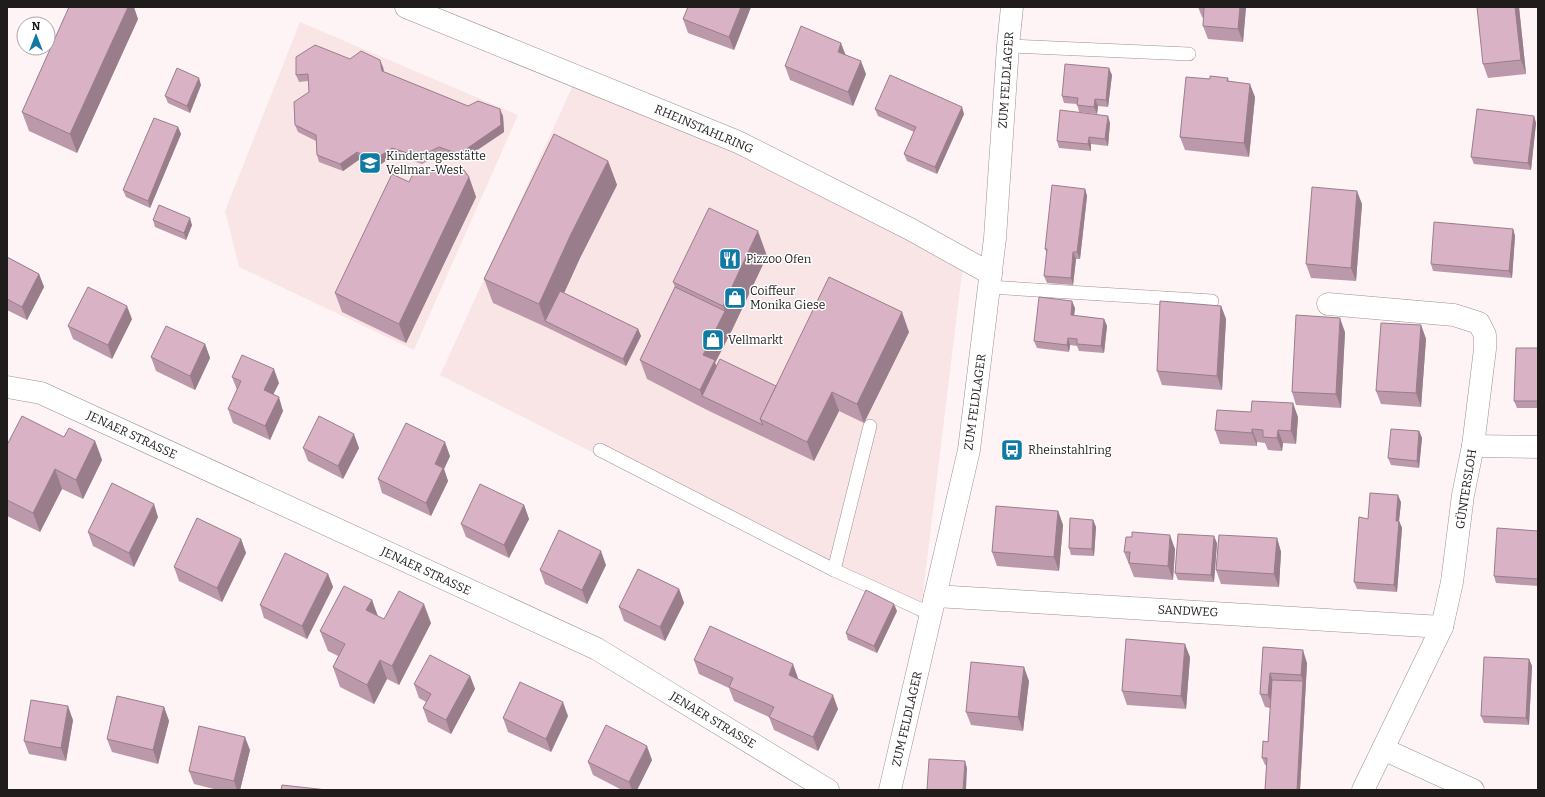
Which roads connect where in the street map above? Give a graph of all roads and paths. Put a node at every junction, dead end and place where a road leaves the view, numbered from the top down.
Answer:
1 (406, 7) edge
2 (1012, 7) edge
3 (1008, 46) junction
4 (1189, 54) dead end
5 (990, 280) junction
6 (1212, 301) dead end
7 (1328, 304) dead end
8 (7, 387) edge
9 (870, 426) dead end
10 (1473, 446) junction
11 (1538, 447) edge
12 (600, 450) dead end
13 (834, 570) junction
14 (933, 605) junction
15 (1442, 627) junction
16 (1383, 749) junction
17 (828, 790) edge
18 (890, 790) edge
19 (1363, 790) edge
20 (1473, 790) edge

1 - 5 street, RHEINSTAHLRING
2 - 3 street, ZUM FELDLAGER
3 - 4 lane
3 - 5 street, ZUM FELDLAGER
5 - 6 lane
5 - 14 street, ZUM FELDLAGER
7 - 10 street, GÜNTERSLOH
8 - 17 street, JENAER STRASSE
9 - 13 lane
10 - 11 street
10 - 15 street, GÜNTERSLOH
12 - 13 lane
13 - 14 lane
14 - 15 street, SANDWEG
14 - 18 street, ZUM FELDLAGER
15 - 16 street, GÜNTERSLOH
16 - 19 street, GÜNTERSLOH
16 - 20 street

